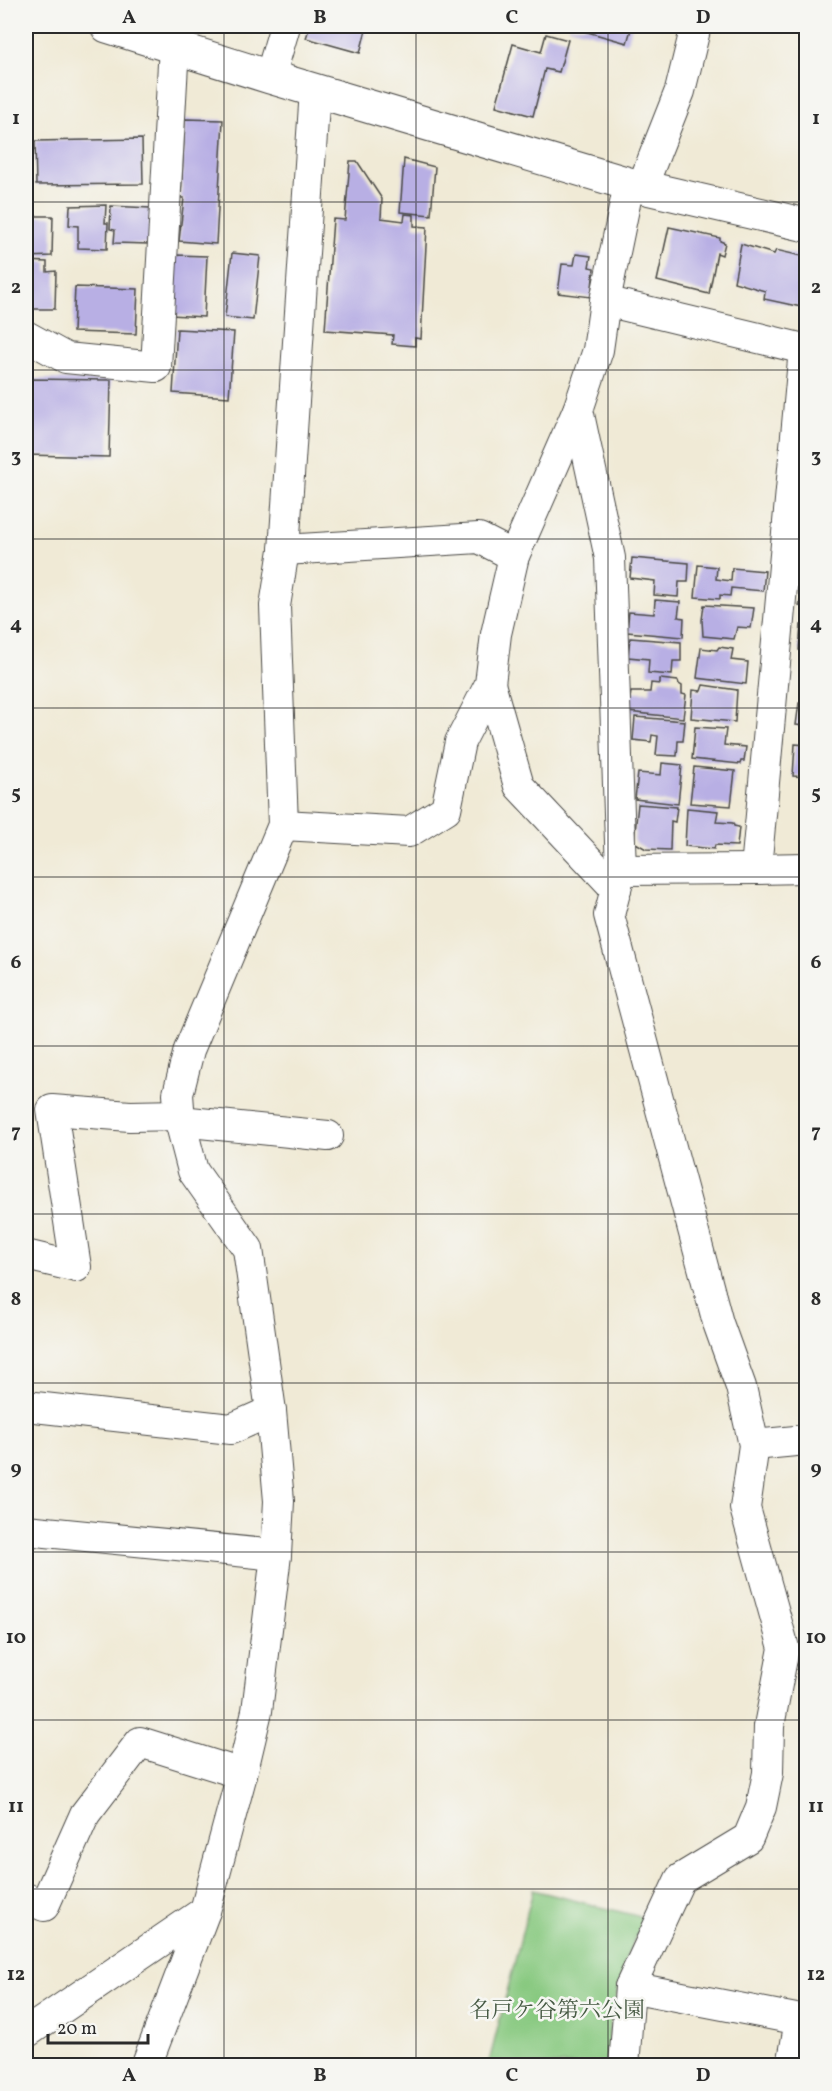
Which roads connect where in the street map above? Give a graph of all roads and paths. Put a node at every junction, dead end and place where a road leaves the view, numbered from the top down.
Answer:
1 (107, 26) edge
2 (285, 26) edge
3 (696, 26) edge
4 (174, 46) junction
5 (270, 77) junction
6 (315, 90) junction
7 (636, 185) junction
8 (807, 225) edge
9 (605, 301) junction
10 (26, 336) edge
11 (578, 410) junction
12 (284, 550) junction
13 (514, 556) junction
14 (490, 684) junction
15 (283, 825) junction
16 (807, 867) edge
17 (756, 869) junction
18 (618, 880) junction
19 (180, 1118) junction
20 (328, 1136) dead end
21 (26, 1254) edge
22 (26, 1406) edge
23 (271, 1411) junction
24 (807, 1440) edge
25 (754, 1444) junction
26 (26, 1530) edge
27 (276, 1555) junction
28 (242, 1774) junction
29 (26, 1898) edge
30 (205, 1911) junction
31 (630, 1986) junction
32 (803, 2020) edge
33 (26, 2033) edge
34 (146, 2066) edge
35 (624, 2066) edge
36 (792, 2066) edge

1 - 4 street
2 - 5 street
3 - 7 street
4 - 5 street
4 - 10 street
5 - 6 street
6 - 7 street
6 - 12 street
7 - 8 street
7 - 9 street
9 - 11 street
9 - 17 street
11 - 13 street
11 - 18 street
12 - 13 street
12 - 15 street
13 - 14 street
14 - 15 street
14 - 18 street
15 - 19 street
16 - 17 street
17 - 18 street
18 - 25 street
19 - 20 street
19 - 21 street
19 - 23 street
22 - 23 street
23 - 27 street
24 - 25 street
25 - 31 street
26 - 27 street
27 - 28 street
28 - 29 street
28 - 30 street
30 - 33 street
30 - 34 street
31 - 32 street
31 - 35 street
32 - 36 street

